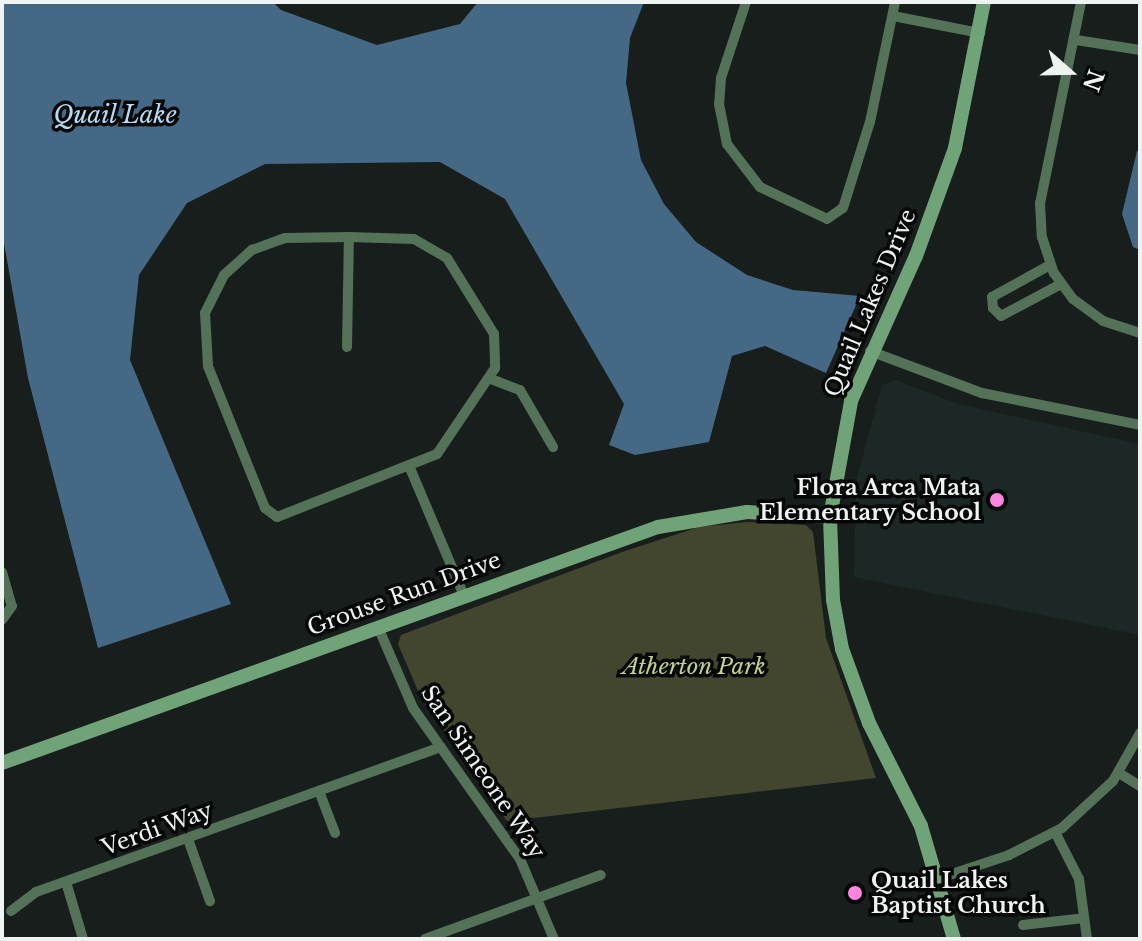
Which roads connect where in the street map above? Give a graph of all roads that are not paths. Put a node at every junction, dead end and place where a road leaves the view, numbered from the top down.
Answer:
1 (746, 2) edge
2 (895, 2) edge
3 (984, 2) edge
4 (1081, 2) edge
5 (893, 16) junction
6 (980, 33) junction
7 (1076, 40) junction
8 (1140, 50) edge
9 (349, 237) junction
10 (1050, 265) junction
11 (1061, 284) junction
12 (1140, 333) edge
13 (347, 347) dead end
14 (870, 351) junction
15 (491, 379) junction
16 (1140, 425) edge
17 (553, 447) dead end
18 (410, 468) junction
19 (830, 517) junction
20 (2, 572) edge
21 (464, 596) junction
22 (2, 620) edge
23 (378, 627) junction
24 (1140, 733) edge
25 (441, 747) junction
26 (2, 763) edge
27 (1119, 773) junction
28 (1138, 784) edge
29 (319, 791) junction
30 (1055, 832) junction
31 (335, 833) dead end
32 (188, 839) junction
33 (601, 875) dead end
34 (940, 878) junction
35 (66, 882) junction
36 (539, 898) junction
37 (210, 901) dead end
38 (11, 911) dead end
39 (1084, 918) junction
40 (1023, 925) dead end
41 (83, 939) edge
42 (425, 939) edge
43 (554, 939) edge
44 (954, 939) edge
45 (1087, 939) edge

1 - 5 street
2 - 5 street
3 - 6 main road, Quail Lakes Drive
4 - 7 street
5 - 6 street
6 - 14 main road, Quail Lakes Drive
7 - 8 street
7 - 10 street
9 - 13 street
9 - 15 street
9 - 18 street
10 - 11 street
10 - 11 street
11 - 12 street
14 - 16 street
14 - 19 main road, Quail Lakes Drive
15 - 17 street
15 - 18 street
18 - 21 street
19 - 21 main road, Grouse Run Drive
19 - 34 main road, Quail Lakes Drive
20 - 22 street
21 - 23 main road, Grouse Run Drive
23 - 25 street, San Simeone Way
23 - 26 main road, Grouse Run Drive
24 - 27 street
25 - 29 street, Verdi Way
25 - 36 street, San Simeone Way
27 - 28 street
27 - 30 street
29 - 31 street
29 - 32 street, Verdi Way
30 - 34 street
30 - 39 street
32 - 35 street, Verdi Way
32 - 37 street
33 - 36 street
34 - 44 main road, Quail Lakes Drive
35 - 38 street, Verdi Way
35 - 41 street
36 - 42 street
36 - 43 street, San Simeone Way
39 - 40 street
39 - 45 street

